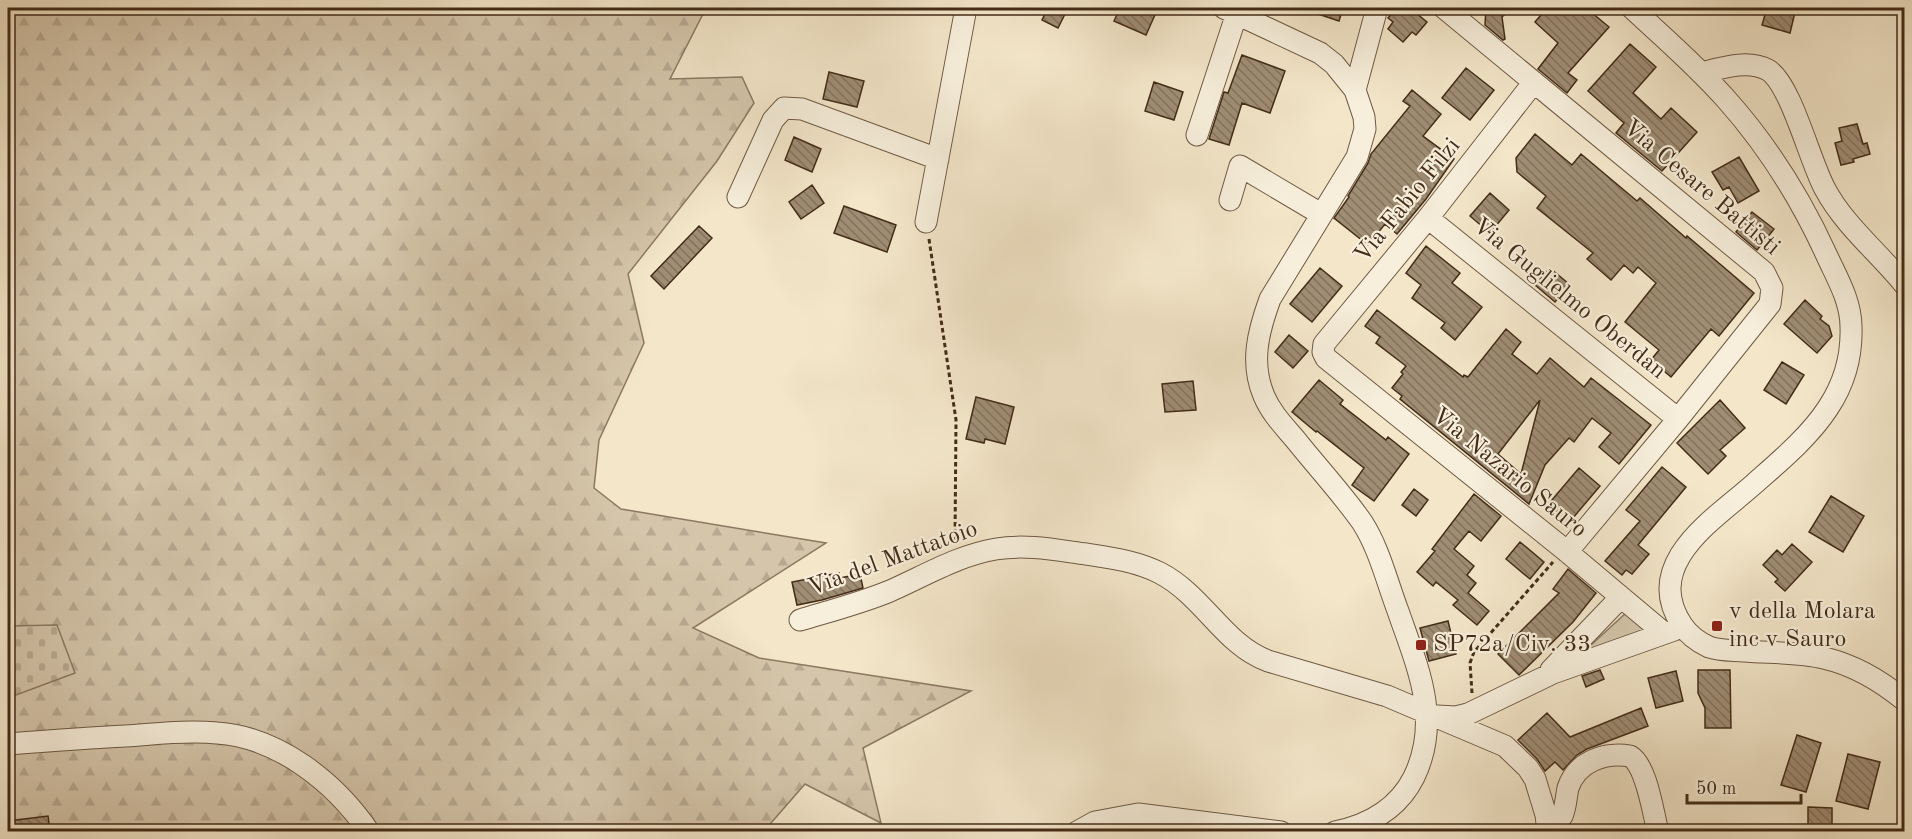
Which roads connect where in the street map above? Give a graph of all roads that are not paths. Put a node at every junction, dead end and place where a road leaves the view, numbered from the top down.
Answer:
1 (966, 8) edge
2 (1377, 8) edge
3 (1444, 8) edge
4 (1632, 8) edge
5 (1231, 10) edge
6 (1701, 73) junction
7 (1534, 82) junction
8 (1355, 90) junction
9 (1197, 135) dead end
10 (938, 159) junction
11 (738, 197) dead end
12 (1230, 200) dead end
13 (1321, 214) junction
14 (1428, 218) junction
15 (926, 222) road end
16 (1905, 284) edge
17 (1323, 352) joint
18 (1678, 419) junction
19 (1566, 551) junction
20 (1621, 597) junction
21 (800, 620) dead end
22 (1673, 629) junction
23 (1543, 678) junction
24 (1905, 700) edge
25 (1427, 714) junction
26 (8, 744) edge
27 (1547, 823) edge
28 (369, 831) edge
29 (1077, 831) edge
30 (1281, 831) edge
31 (1335, 831) edge
32 (1658, 831) edge

1 - 10 street
2 - 8 street
3 - 7 street, Via Cesare Battisti
4 - 6 street
5 - 8 street
5 - 9 street
6 - 16 street
6 - 22 street
7 - 14 street, Via Fabio Filzi
7 - 18 street, Via Cesare Battisti
8 - 13 street
10 - 11 street
10 - 15 street
12 - 13 street
13 - 25 street
14 - 17 street, Via Fabio Filzi
14 - 18 street, Via Guglielmo Oberdan
17 - 19 street, Via Nazario Sauro
18 - 19 street, Via Cesare Battisti
19 - 20 street, Via Nazario Sauro
20 - 22 street, Via Nazario Sauro
20 - 23 street
21 - 25 street, Via del Mattatoio
22 - 23 street
22 - 24 street, Via Nazario Sauro
23 - 25 street
25 - 27 street, Via del Mattatoio
25 - 31 street
26 - 28 street
27 - 32 street
29 - 30 street

